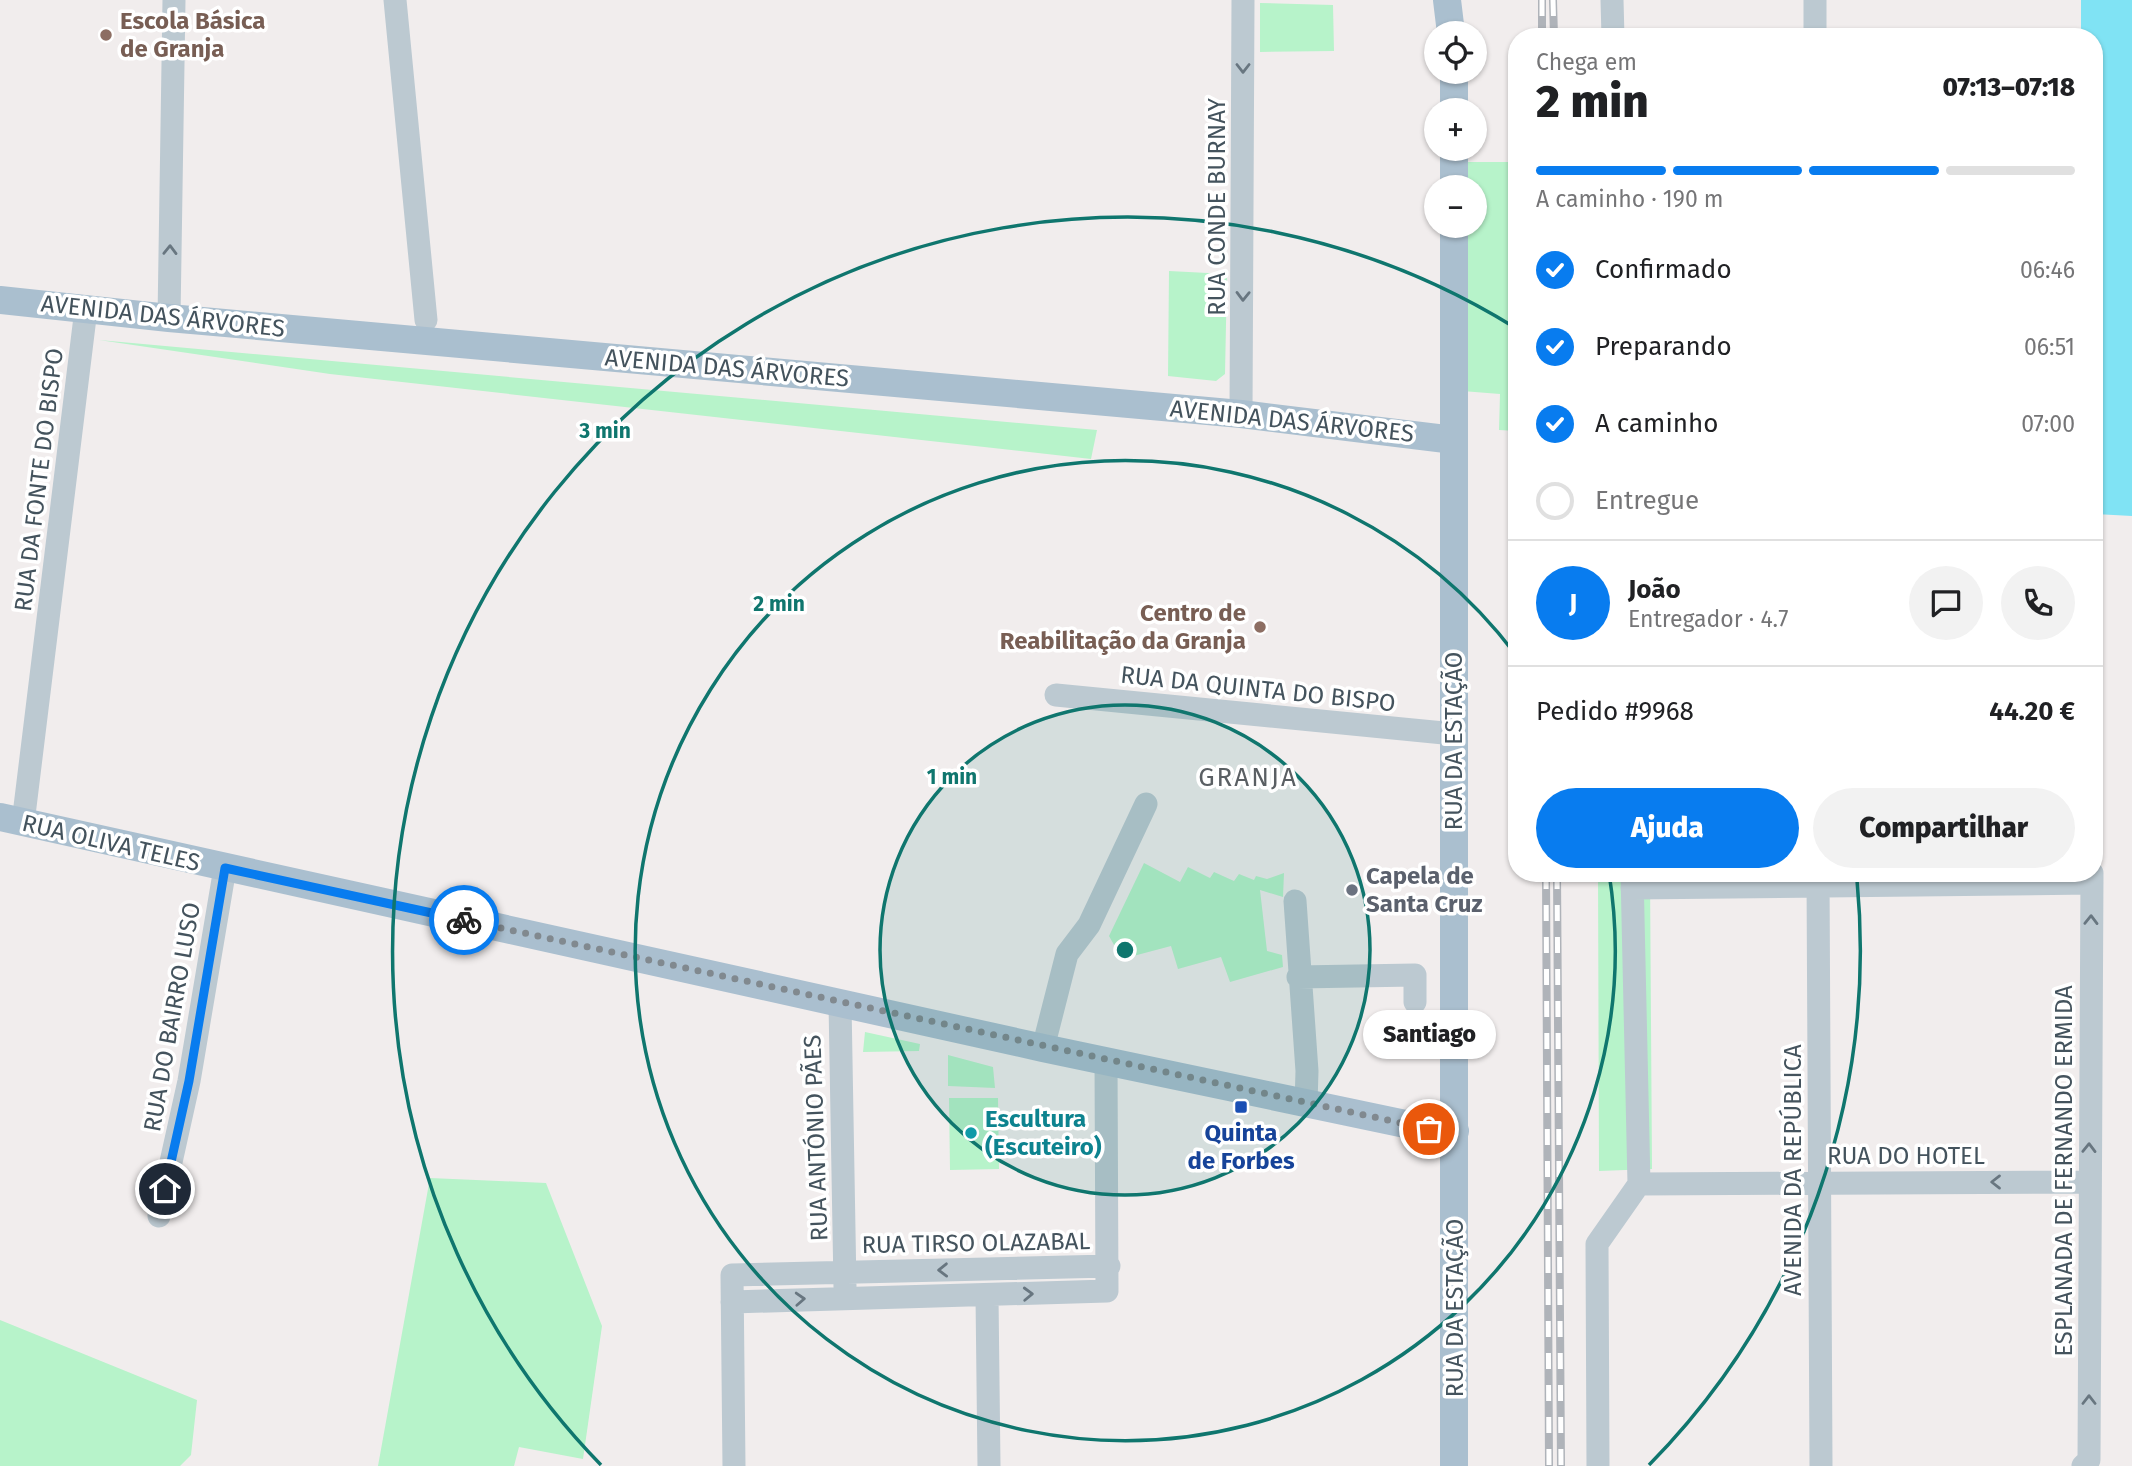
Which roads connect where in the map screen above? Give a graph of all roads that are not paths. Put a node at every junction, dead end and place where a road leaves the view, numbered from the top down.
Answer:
1 (174, 0) edge
2 (395, 0) edge
3 (1243, 0) edge
4 (1447, 0) edge
5 (1612, 0) edge
6 (1815, 0) edge
7 (1450, 21) edge
8 (1613, 28) edge
9 (1815, 28) edge
10 (1454, 238) edge
11 (0, 300) edge
12 (86, 309) junction
13 (169, 318) junction
14 (426, 320) dead end
15 (1241, 414) junction
16 (1454, 440) junction
17 (1056, 695) dead end
18 (1454, 734) junction
19 (1146, 804) dead end
20 (11, 820) edge
21 (225, 868) junction
22 (1632, 882) edge
23 (1818, 882) edge
24 (2092, 882) edge
25 (1295, 901) dead end
26 (1298, 977) junction
27 (1415, 1002) dead end
28 (840, 1003) junction
29 (1043, 1048) junction
30 (1106, 1060) junction
31 (1306, 1104) junction
32 (1455, 1131) junction
33 (1820, 1182) junction
34 (2089, 1182) junction
35 (1639, 1184) junction
36 (159, 1216) dead end
37 (1109, 1266) junction
38 (845, 1272) junction
39 (987, 1296) junction
40 (845, 1297) junction
41 (732, 1302) junction
42 (1456, 1465) edge
43 (734, 1466) edge
44 (989, 1466) edge
45 (1598, 1466) edge
46 (1821, 1466) edge
47 (2084, 1466) edge

13 -> 1 street
2 - 14 street
3 -> 15 street, RUA CONDE BURNAY
4 - 7 main road
5 - 8 street
6 - 9 street
10 - 16 main road, RUA DA ESTAÇÃO
11 - 12 main road, AVENIDA DAS ÁRVORES
12 - 13 main road, AVENIDA DAS ÁRVORES
12 - 20 street, RUA DA FONTE DO BISPO
13 - 15 main road, AVENIDA DAS ÁRVORES
15 - 16 main road, AVENIDA DAS ÁRVORES
16 - 18 main road, RUA DA ESTAÇÃO
17 - 18 street, RUA DA QUINTA DO BISPO
18 - 32 main road, RUA DA ESTAÇÃO
19 - 29 street
20 - 21 main road, RUA OLIVA TELES
21 - 28 main road, RUA OLIVA TELES
21 - 36 street, RUA DO BAIRRO LUSO
22 - 35 street
23 - 33 street, AVENIDA DA REPÚBLICA
34 -> 24 street, ESPLANADA DE FERNANDO ERMIDA
25 - 26 street
26 - 27 street
26 - 31 street
28 - 29 main road, RUA OLIVA TELES
28 - 38 street, RUA ANTÓNIO PÃES
29 - 30 main road, RUA OLIVA TELES
30 - 31 main road, RUA OLIVA TELES
30 - 37 street, RUA TIRSO OLAZABAL
31 - 32 main road, RUA OLIVA TELES
32 - 42 main road, RUA DA ESTAÇÃO
34 -> 33 street, RUA DO HOTEL
33 - 35 street, RUA DO HOTEL
33 - 46 street, AVENIDA DA REPÚBLICA
47 -> 34 street, ESPLANADA DE FERNANDO ERMIDA
35 - 45 street
37 -> 38 street, RUA TIRSO OLAZABAL
39 -> 37 street, RUA TIRSO OLAZABAL
38 - 40 street, RUA TIRSO OLAZABAL
38 - 41 street, RUA TIRSO OLAZABAL
39 - 40 street, RUA TIRSO OLAZABAL
39 - 44 street
41 -> 40 street, RUA TIRSO OLAZABAL
41 - 43 street

